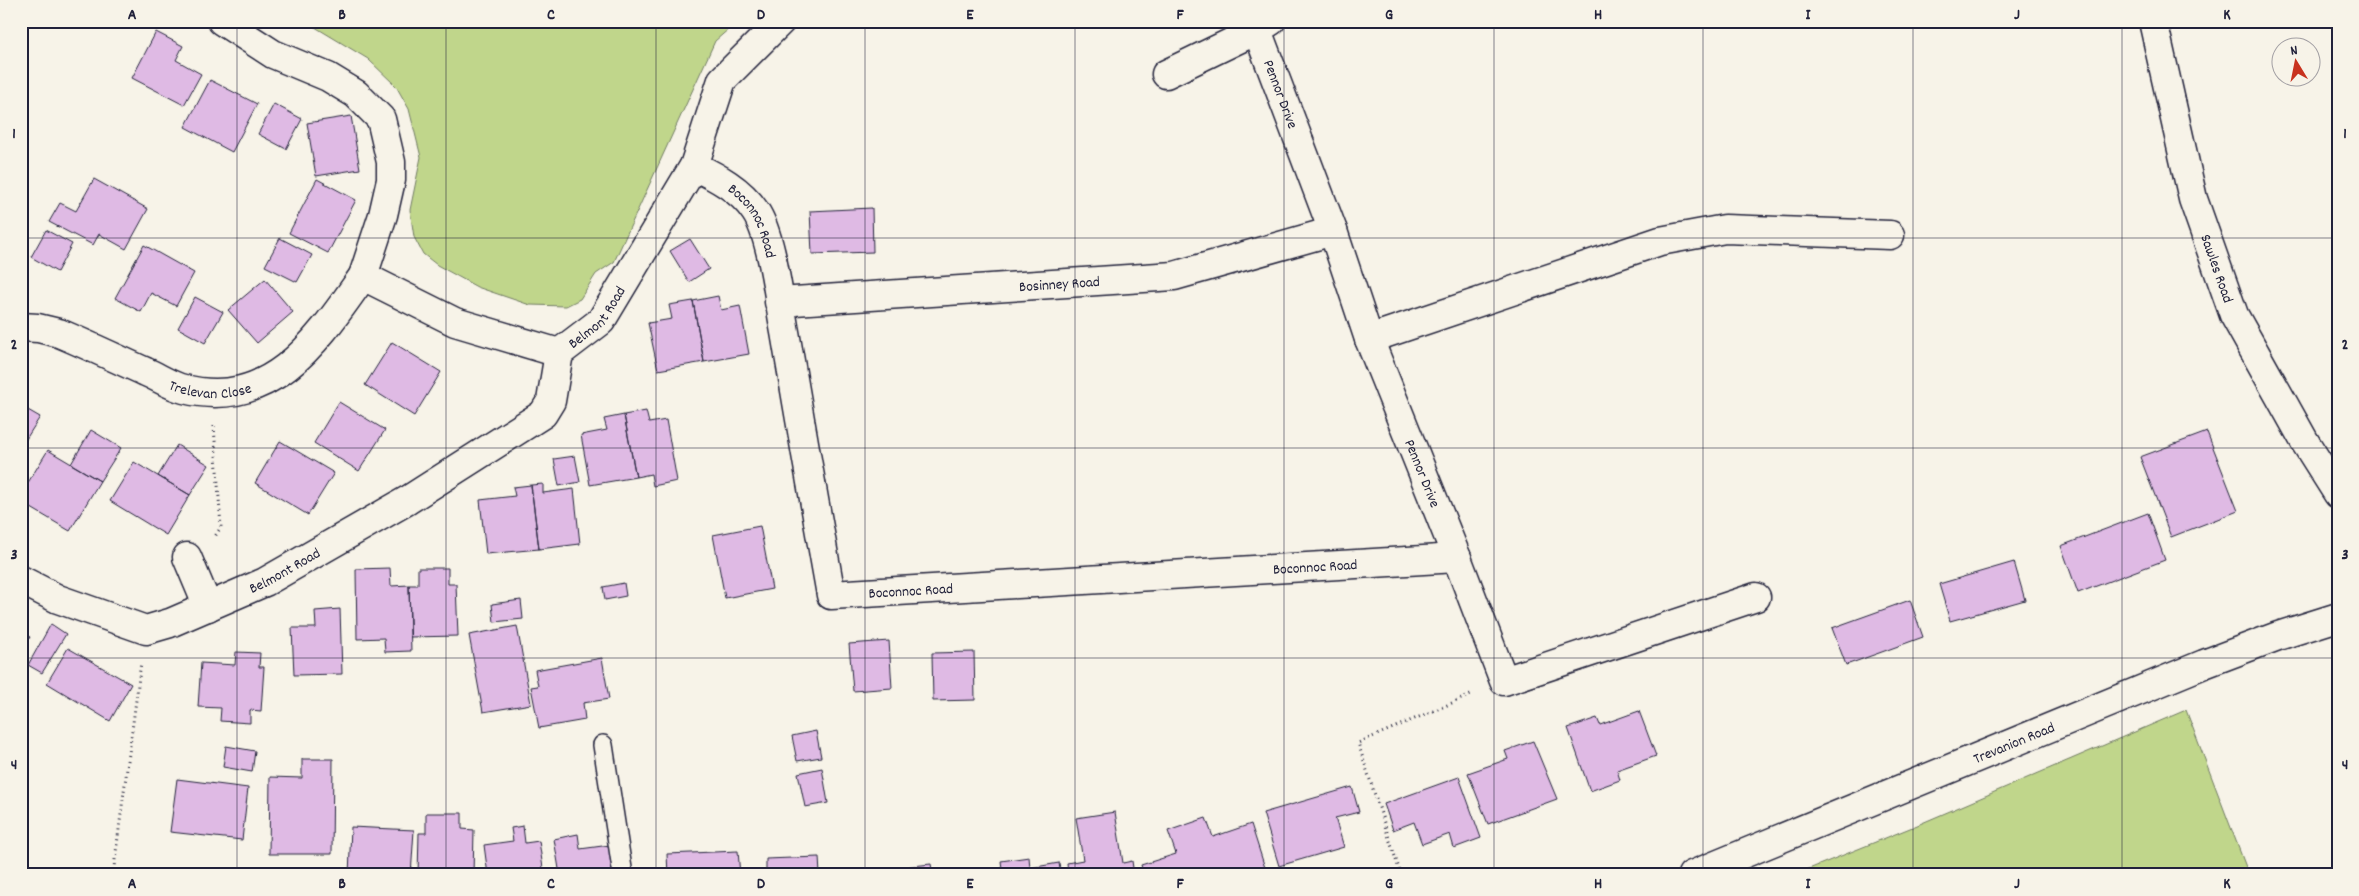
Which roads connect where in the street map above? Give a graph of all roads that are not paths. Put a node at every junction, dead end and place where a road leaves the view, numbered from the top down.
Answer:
1 (222, 21) edge
2 (781, 21) edge
3 (2153, 21) edge
4 (1264, 26) edge
5 (1166, 74) dead end
6 (694, 166) junction
7 (1333, 231) junction
8 (1890, 234) dead end
9 (363, 276) junction
10 (779, 302) junction
11 (21, 327) edge
12 (1369, 339) junction
13 (559, 353) junction
14 (2338, 494) edge
15 (1457, 558) junction
16 (190, 563) road end
17 (21, 580) edge
18 (1756, 597) dead end
19 (208, 607) junction
20 (2338, 617) edge
21 (603, 745) dead end
22 (623, 875) edge
23 (1692, 875) edge

1 - 9 main road, Trelevan Close
2 - 6 main road, Belmont Road
3 - 14 main road, Sawles Road
4 - 5 main road
4 - 7 main road, Pennor Drive
6 - 10 main road, Boconnoc Road
6 - 13 main road, Belmont Road
7 - 10 main road, Bosinney Road
7 - 12 main road, Pennor Drive
8 - 12 main road
9 - 11 main road, Trelevan Close
9 - 13 main road
10 - 15 main road, Boconnoc Road
12 - 15 main road, Pennor Drive
13 - 19 main road, Belmont Road
15 - 18 main road, Pennor Drive
16 - 19 main road
17 - 19 main road, Belmont Road
20 - 23 main road, Trevanion Road
21 - 22 lane

